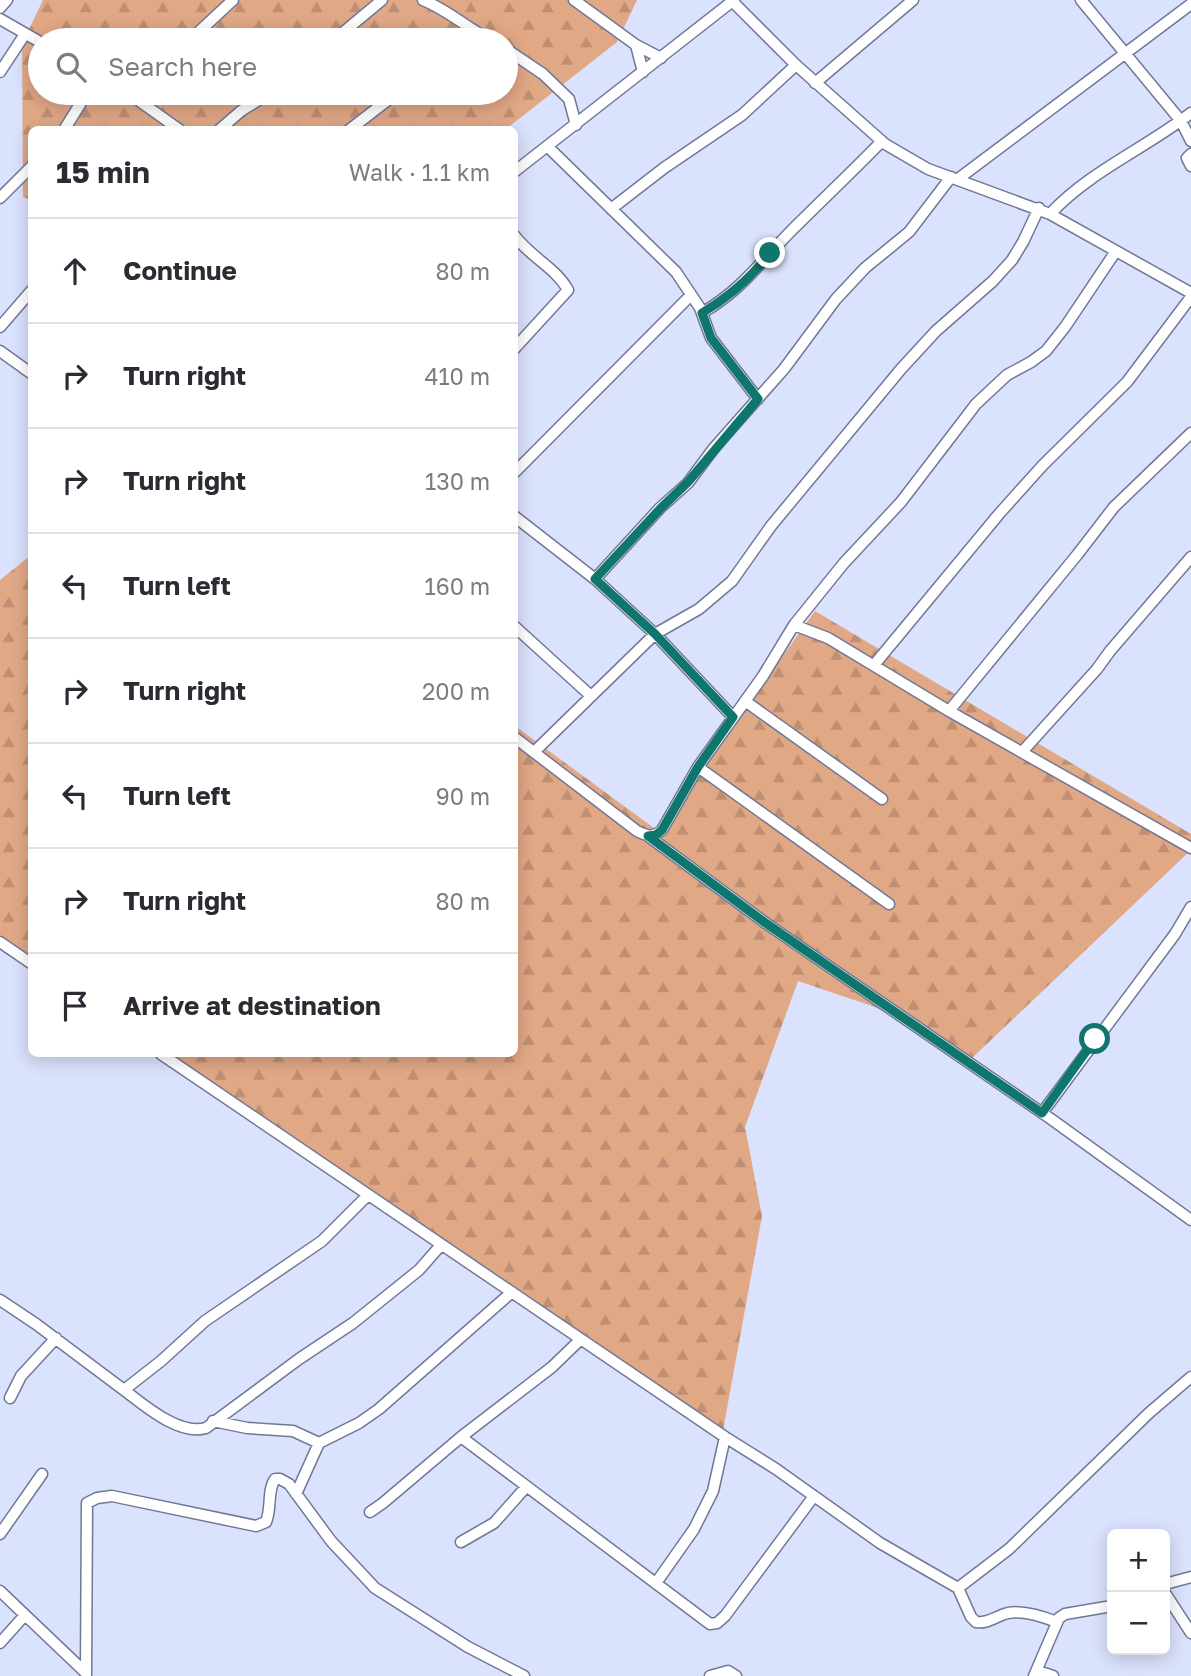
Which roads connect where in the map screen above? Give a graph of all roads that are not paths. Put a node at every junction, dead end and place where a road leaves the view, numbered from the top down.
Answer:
1 (6, 0) edge
2 (233, 0) edge
3 (382, 0) edge
4 (424, 0) edge
5 (574, 0) edge
6 (732, 0) edge
7 (912, 0) edge
8 (1081, 0) edge
9 (1191, 4) edge
10 (0, 8) edge
11 (0, 19) edge
12 (203, 28) edge
13 (348, 28) edge
14 (471, 28) edge
15 (25, 34) junction
16 (28, 36) edge
17 (636, 45) junction
18 (1126, 54) junction
19 (518, 57) edge
20 (661, 58) junction
21 (796, 65) junction
22 (0, 72) edge
23 (643, 72) junction
24 (815, 83) junction
25 (80, 105) edge
26 (148, 105) edge
27 (251, 105) edge
28 (381, 105) edge
29 (1191, 113) edge
30 (1181, 121) junction
31 (576, 125) junction
32 (66, 126) edge
33 (172, 126) edge
34 (224, 126) edge
35 (354, 126) edge
36 (882, 141) junction
37 (1191, 141) edge
38 (548, 147) junction
39 (1191, 154) edge
40 (1191, 166) edge
41 (28, 170) edge
42 (518, 170) edge
43 (955, 178) junction
44 (0, 198) edge
45 (1039, 208) junction
46 (611, 209) junction
47 (1050, 214) junction
48 (518, 239) edge
49 (1116, 251) junction
50 (28, 295) edge
51 (691, 295) junction
52 (1191, 295) edge
53 (702, 313) junction
54 (0, 327) edge
55 (518, 345) edge
56 (0, 351) edge
57 (28, 371) edge
58 (758, 399) junction
59 (1191, 433) edge
60 (518, 469) edge
61 (518, 519) edge
62 (1191, 559) edge
63 (595, 579) junction
64 (794, 625) junction
65 (518, 630) edge
66 (655, 634) junction
67 (874, 665) junction
68 (591, 696) junction
69 (745, 701) junction
70 (949, 711) junction
71 (733, 717) junction
72 (518, 740) edge
73 (534, 752) junction
74 (1022, 752) junction
75 (698, 767) junction
76 (882, 799) dead end
77 (648, 836) junction
78 (1191, 848) edge
79 (889, 904) dead end
80 (1191, 907) edge
81 (0, 942) edge
82 (28, 961) edge
83 (164, 1057) edge
84 (1042, 1113) junction
85 (368, 1195) junction
86 (1191, 1220) edge
87 (441, 1245) junction
88 (512, 1292) junction
89 (0, 1300) edge
90 (55, 1338) junction
91 (581, 1339) junction
92 (1191, 1377) edge
93 (124, 1390) junction
94 (10, 1398) dead end
95 (211, 1425) junction
96 (461, 1437) junction
97 (725, 1437) junction
98 (319, 1443) junction
99 (42, 1474) dead end
100 (526, 1487) junction
101 (296, 1494) junction
102 (814, 1496) junction
103 (370, 1512) dead end
104 (0, 1534) edge
105 (461, 1542) dead end
106 (1191, 1577) edge
107 (656, 1583) junction
108 (1170, 1583) edge
109 (958, 1588) junction
110 (0, 1591) edge
111 (1170, 1601) edge
112 (1107, 1607) edge
113 (25, 1615) junction
114 (1057, 1622) junction
115 (1191, 1633) edge
116 (0, 1643) edge
117 (1036, 1673) edge
118 (86, 1674) edge
119 (524, 1676) edge
120 (710, 1676) edge
121 (736, 1676) edge
122 (1053, 1676) edge

1 - 10 street
2 - 12 street
3 - 13 street
4 - 14 street
5 - 17 street
6 - 20 street
6 - 21 street
7 - 24 street
8 - 18 street
9 - 18 street
11 - 15 street
15 - 16 street
15 - 22 street
17 - 20 street
17 - 23 street
18 - 30 street
18 - 43 street
19 - 31 street
20 - 23 street
21 - 24 street
21 - 46 street
23 - 31 street
24 - 36 street
25 - 32 street
26 - 33 street
27 - 34 street
28 - 35 street
29 - 30 street
30 - 37 street
30 - 47 street
31 - 38 street
36 - 43 street
36 - 53 street
38 - 42 street
38 - 46 street
39 - 40 street
41 - 44 street
43 - 45 street
43 - 58 street
45 - 47 street
45 - 66 street
46 - 51 street
47 - 49 street
48 - 55 street
49 - 52 street
49 - 64 street
50 - 54 street
51 - 53 street
51 - 60 street
52 - 67 street
53 - 58 street
56 - 57 street
58 - 63 street
59 - 70 street
61 - 63 street
62 - 74 street
63 - 66 street
64 - 67 street
64 - 69 street
65 - 68 street
66 - 68 street
66 - 71 street
67 - 70 street
68 - 73 street
69 - 71 street
69 - 76 street
70 - 74 street
71 - 75 street
72 - 73 street
73 - 77 street
74 - 78 street
75 - 77 street
75 - 79 street
77 - 84 street
80 - 84 street
81 - 82 street
83 - 85 street
84 - 86 street
85 - 87 street
85 - 93 street
87 - 88 street
87 - 95 street
88 - 91 street
88 - 98 street
89 - 90 street
90 - 93 street
90 - 94 street
91 - 96 street
91 - 97 street
92 - 109 street
93 - 95 street
95 - 98 street
96 - 100 street
96 - 103 street
97 - 102 street
97 - 107 street
98 - 101 street
99 - 104 street
100 - 105 street
100 - 107 street
101 - 118 street
101 - 119 street
102 - 107 street
102 - 109 street
106 - 108 street
109 - 114 street
110 - 113 street
111 - 115 street
112 - 114 street
113 - 116 street
113 - 118 street
114 - 117 street
117 - 122 street
120 - 121 street

